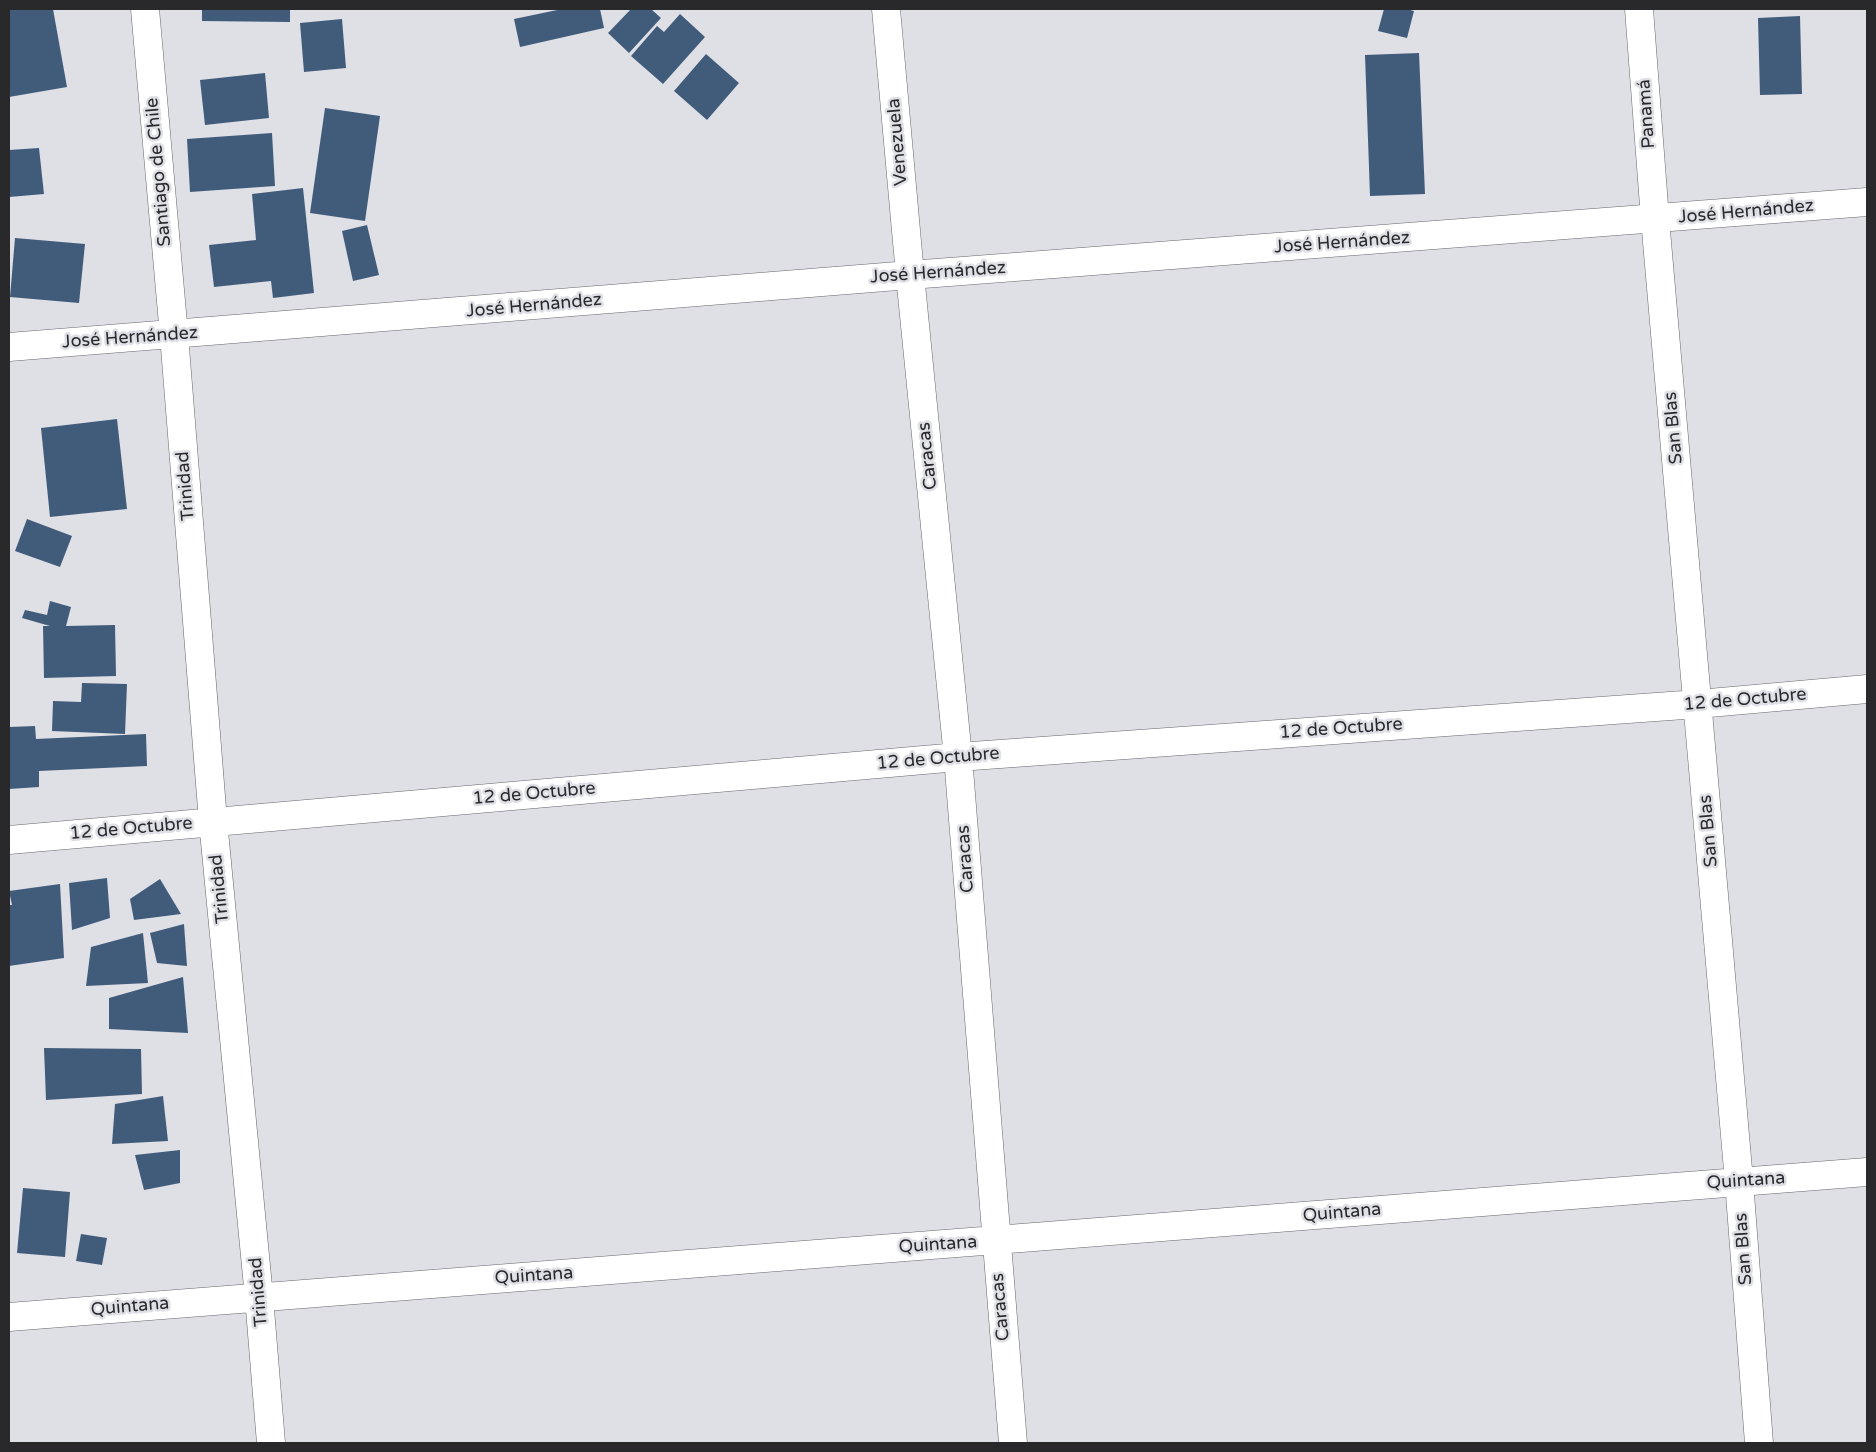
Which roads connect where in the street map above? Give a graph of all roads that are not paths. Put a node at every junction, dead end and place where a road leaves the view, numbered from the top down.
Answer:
1 (145, 9) edge
2 (886, 9) edge
3 (1639, 9) edge
4 (1867, 202) edge
5 (1656, 219) junction
6 (910, 275) junction
7 (174, 335) junction
8 (9, 347) edge
9 (1867, 689) edge
10 (1698, 704) junction
11 (958, 757) junction
12 (213, 821) junction
13 (9, 840) edge
14 (1867, 1172) edge
15 (1739, 1182) junction
16 (996, 1240) junction
17 (260, 1297) junction
18 (9, 1318) edge
19 (271, 1443) edge
20 (1013, 1443) edge
21 (1759, 1443) edge

1 - 7 street, Santiago de Chile
2 - 6 street, Venezuela
3 - 5 street, Panamá
4 - 5 street, José Hernández
5 - 6 street, José Hernández
5 - 10 street, San Blas
6 - 7 street, José Hernández
6 - 11 street, Caracas
7 - 8 street, José Hernández
7 - 12 street, Trinidad
9 - 10 street, 12 de Octubre
10 - 11 street, 12 de Octubre
10 - 15 street, San Blas
11 - 12 street, 12 de Octubre
11 - 16 street, Caracas
12 - 13 street, 12 de Octubre
12 - 17 street, Trinidad
14 - 15 street, Quintana
15 - 16 street, Quintana
15 - 21 street, San Blas
16 - 17 street, Quintana
16 - 20 street, Caracas
17 - 18 street, Quintana
17 - 19 street, Trinidad

